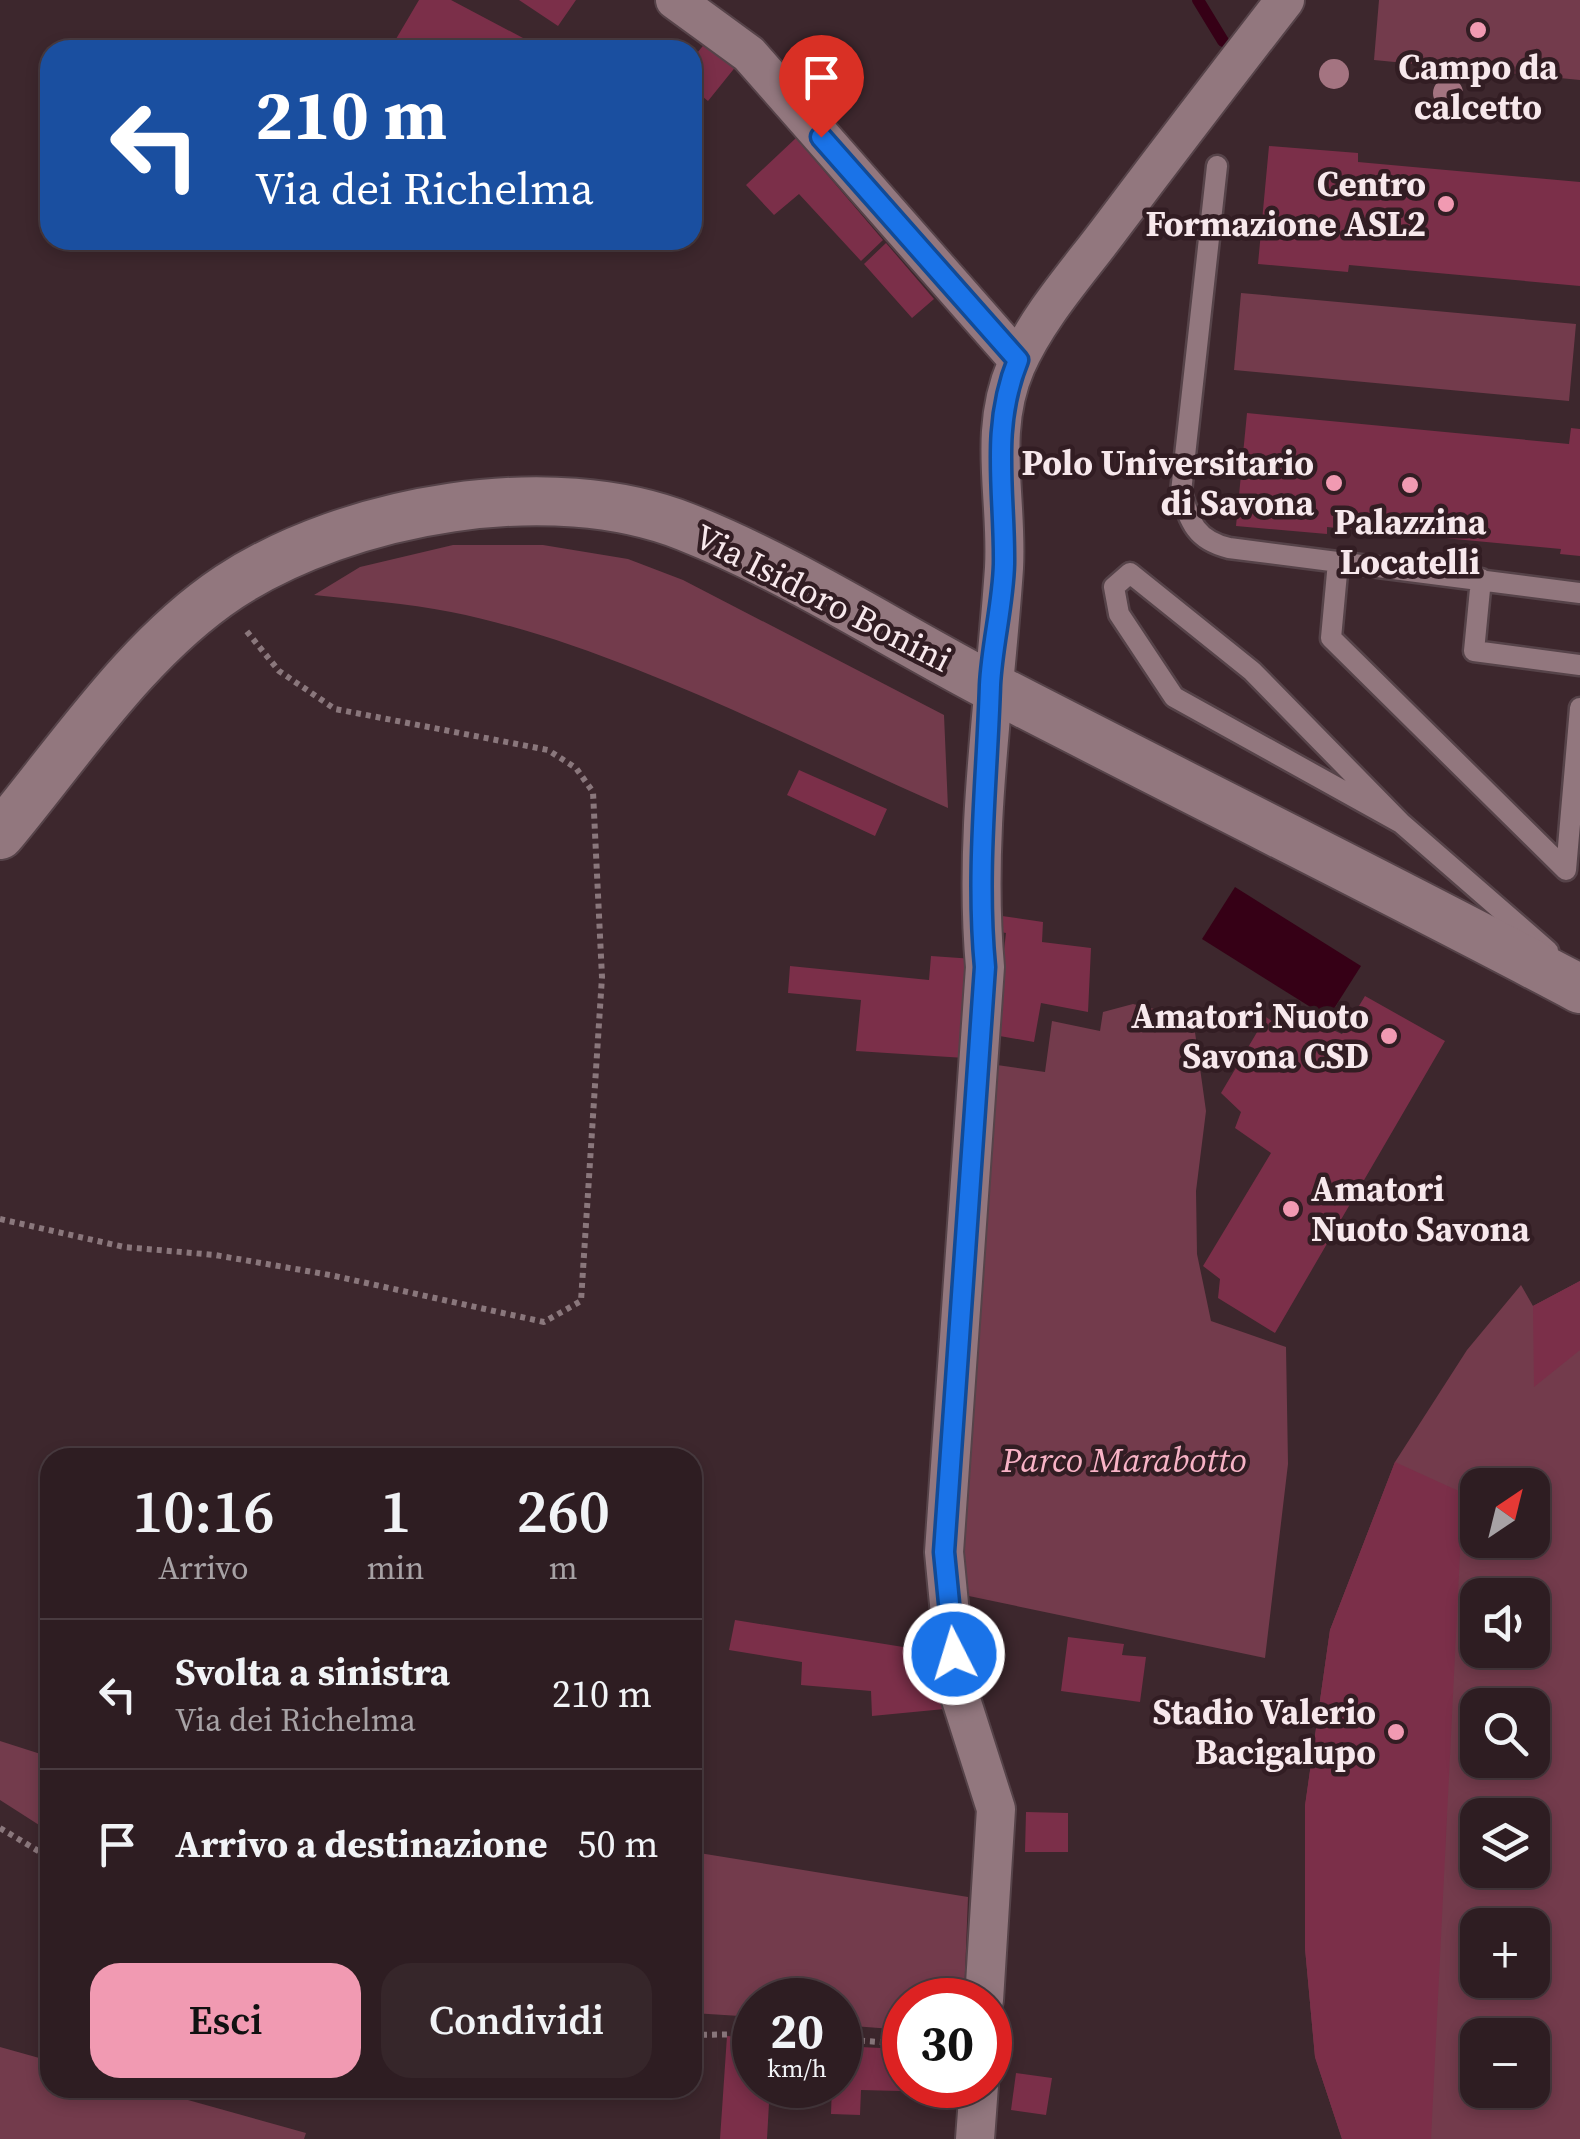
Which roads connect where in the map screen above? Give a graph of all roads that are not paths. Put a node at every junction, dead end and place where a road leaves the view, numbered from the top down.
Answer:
1 (675, 0) edge
2 (1285, 0) edge
3 (1217, 166) dead end
4 (1018, 360) junction
5 (1338, 562) junction
6 (1481, 579) junction
7 (1580, 593) edge
8 (1580, 664) edge
9 (990, 686) junction
10 (1580, 708) edge
11 (1401, 822) junction
12 (0, 835) edge
13 (1580, 978) edge
14 (1580, 989) edge
15 (985, 1978) edge
16 (977, 2108) edge
17 (975, 2139) edge

1 - 4 street
2 - 4 street
3 - 5 lane
4 - 9 street
5 - 6 lane
5 - 10 lane
6 - 7 lane
6 - 8 lane
9 - 12 street, Via Isidoro Bonini
9 - 14 street, Via Isidoro Bonini
9 - 15 street
11 - 11 lane
11 - 13 lane
16 - 17 street

